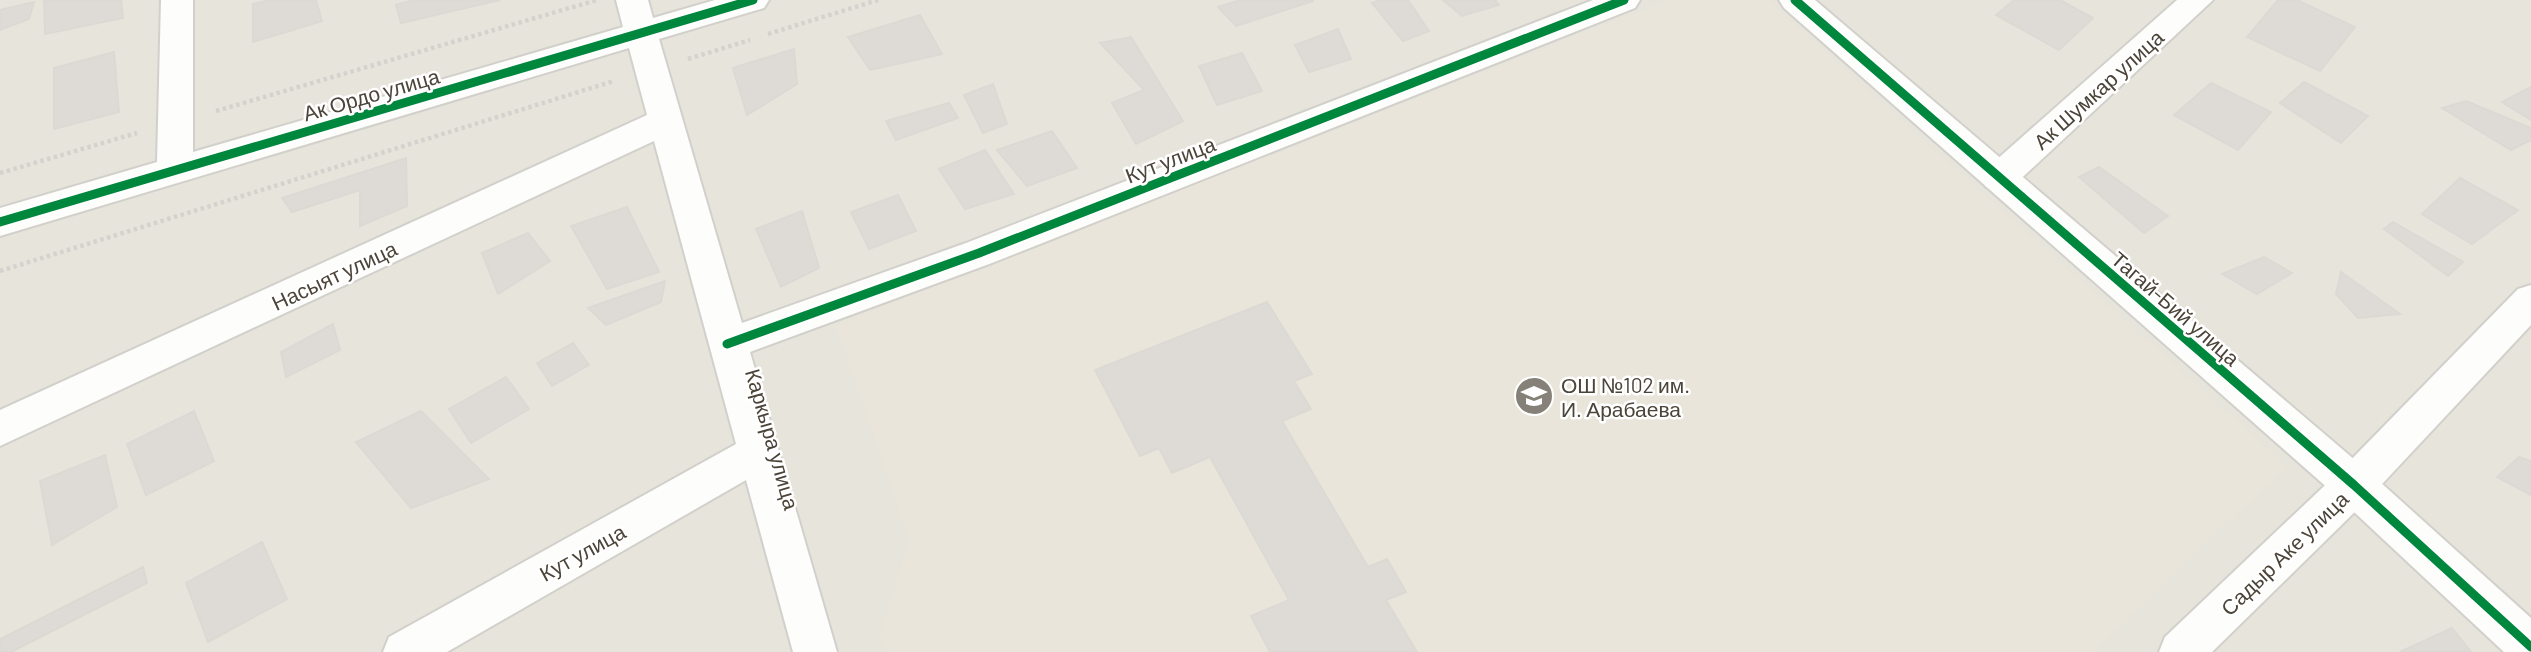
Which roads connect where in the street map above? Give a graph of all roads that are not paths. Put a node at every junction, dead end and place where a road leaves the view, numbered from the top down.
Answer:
1 (177, 0) edge
2 (753, 0) edge
3 (1624, 0) edge
4 (1795, 0) edge
5 (2197, 0) edge
6 (637, 16) edge
7 (668, 120) junction
8 (175, 170) junction
9 (1999, 178) junction
10 (0, 222) edge
11 (2531, 300) edge
12 (727, 344) junction
13 (0, 429) edge
14 (759, 452) junction
15 (2354, 485) junction
16 (2531, 647) edge
17 (405, 652) edge
18 (815, 652) edge
19 (2181, 652) edge

1 - 8 street
2 - 6 street, Ак Ордо улица
3 - 12 street, Кут улица
4 - 9 street, Тагай-Бий улица
5 - 9 street, Ак Шумкар улица
6 - 7 street, Каркыра улица
6 - 8 street, Ак Ордо улица
7 - 12 street, Каркыра улица
7 - 13 street, Насыят улица
8 - 10 street, Ак Ордо улица
9 - 15 street, Тагай-Бий улица
11 - 15 street, Садыр Аке улица
12 - 14 street, Каркыра улица
14 - 17 street, Кут улица
14 - 18 street, Каркыра улица
15 - 16 street, Тагай-Бий улица
15 - 19 street, Садыр Аке улица

